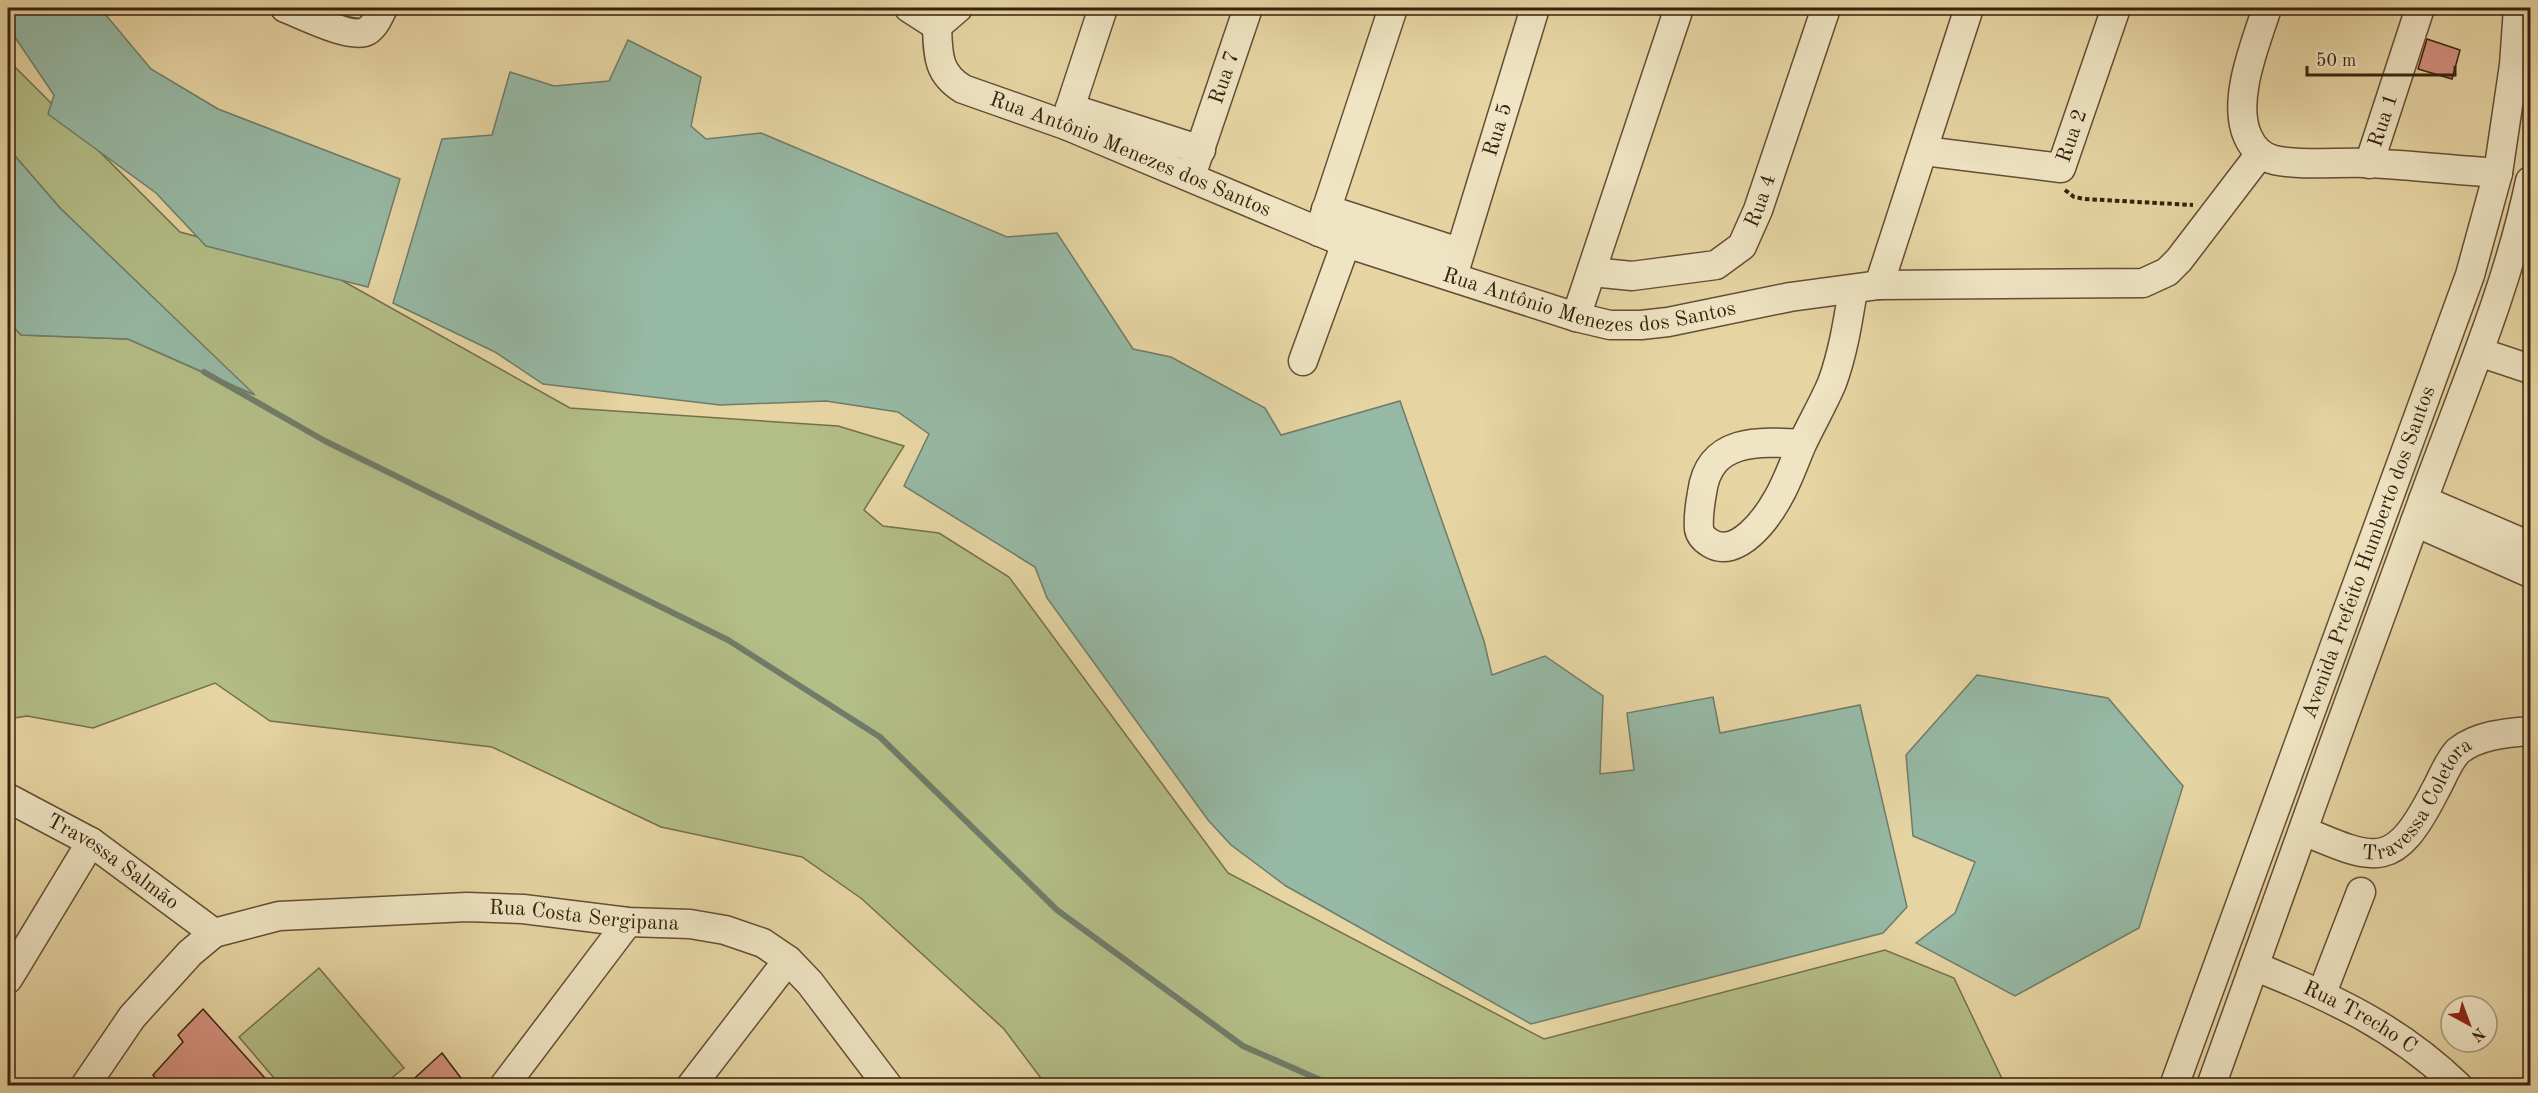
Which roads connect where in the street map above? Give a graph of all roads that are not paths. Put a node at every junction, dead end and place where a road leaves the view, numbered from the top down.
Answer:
1 (285, 8) edge
2 (383, 8) edge
3 (909, 8) edge
4 (1103, 8) edge
5 (1248, 8) edge
6 (1393, 8) edge
7 (1535, 8) edge
8 (1679, 8) edge
9 (1826, 8) edge
10 (1969, 8) edge
11 (2116, 8) edge
12 (2266, 8) edge
13 (2420, 8) edge
14 (2518, 8) edge
15 (947, 17) edge
16 (1069, 117) junction
17 (1201, 150) junction
18 (1924, 151) junction
19 (2260, 154) junction
20 (2369, 164) junction
21 (2498, 173) junction
22 (1191, 176) junction
23 (2530, 181) edge
24 (1322, 220) junction
25 (1346, 243) junction
26 (2523, 245) edge
27 (1456, 264) junction
28 (1592, 272) junction
29 (1866, 288) junction
30 (1576, 317) junction
31 (2479, 352) junction
32 (1302, 361) dead end
33 (2530, 369) edge
34 (1802, 444) dead end
35 (2419, 511) junction
36 (2530, 546) edge
37 (2365, 564) junction
38 (2397, 573) junction
39 (2530, 573) edge
40 (2530, 731) edge
41 (8, 798) edge
42 (2304, 831) junction
43 (91, 842) junction
44 (2361, 892) dead end
45 (628, 922) junction
46 (214, 933) junction
47 (15, 950) edge
48 (788, 960) junction
49 (2254, 966) junction
50 (8, 979) edge
51 (2322, 993) junction
52 (881, 1083) edge
53 (85, 1086) edge
54 (504, 1086) edge
55 (691, 1086) edge
56 (2174, 1086) edge
57 (2211, 1086) edge
58 (2458, 1086) edge

1 - 2 street
3 - 15 street
4 - 16 street
5 - 17 street, Rua 7
6 - 24 street
7 - 27 street, Rua 5
8 - 28 street
9 - 28 street, Rua 4
10 - 18 street
11 - 18 street, Rua 2
12 - 19 street
13 - 20 street, Rua 1
14 - 21 street, Avenida Prefeito Humberto dos Santos
15 - 16 street, Rua Antônio Menezes dos Santos
16 - 17 street
16 - 22 street, Rua Antônio Menezes dos Santos
17 - 22 street, Rua 7
18 - 29 street
19 - 20 street
19 - 29 street, Rua Antônio Menezes dos Santos
20 - 21 street
21 - 37 street, Avenida Prefeito Humberto dos Santos
22 - 24 street, Rua Antônio Menezes dos Santos
23 - 26 street, Avenida Prefeito Humberto dos Santos
24 - 25 street, Rua Antônio Menezes dos Santos
24 - 27 street
25 - 27 street, Rua Antônio Menezes dos Santos
25 - 32 street
26 - 31 street, Avenida Prefeito Humberto dos Santos
27 - 30 street, Rua Antônio Menezes dos Santos
28 - 30 street
29 - 30 street, Rua Antônio Menezes dos Santos
29 - 34 street
31 - 33 street
31 - 35 street, Avenida Prefeito Humberto dos Santos
35 - 36 street
35 - 38 street, Avenida Prefeito Humberto dos Santos
35 - 39 street
37 - 38 street
37 - 56 street, Avenida Prefeito Humberto dos Santos
38 - 42 street, Avenida Prefeito Humberto dos Santos
40 - 42 street, Travessa Coletora
41 - 43 street, Travessa Salmão
42 - 49 street, Avenida Prefeito Humberto dos Santos
43 - 46 street, Travessa Salmão
43 - 47 street
44 - 51 street
45 - 46 street, Rua Costa Sergipana
45 - 48 street, Rua Costa Sergipana
45 - 54 street
46 - 53 street
47 - 50 street
48 - 52 street, Rua Costa Sergipana
48 - 55 street
49 - 51 street, Rua Trecho C
49 - 57 street, Avenida Prefeito Humberto dos Santos
51 - 58 street, Rua Trecho C

